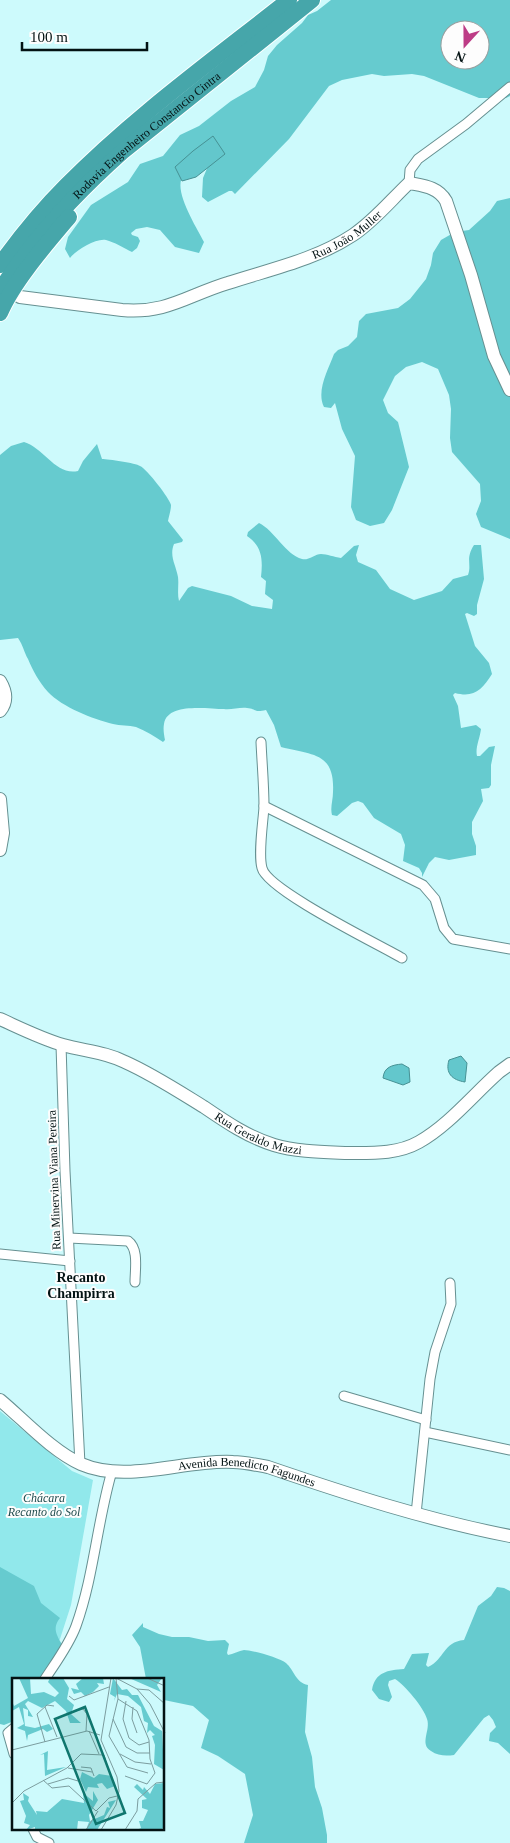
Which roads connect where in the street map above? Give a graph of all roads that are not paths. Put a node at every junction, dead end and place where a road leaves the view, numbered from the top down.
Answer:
1 (289, 0) edge
2 (312, 0) edge
3 (510, 87) edge
4 (409, 183) junction
5 (0, 265) edge
6 (4, 301) edge
7 (510, 390) edge
8 (0, 681) edge
9 (1, 712) edge
10 (261, 742) dead end
11 (0, 799) edge
12 (264, 806) junction
13 (0, 850) edge
14 (510, 949) edge
15 (402, 958) dead end
16 (0, 1019) edge
17 (61, 1045) junction
18 (510, 1064) edge
19 (69, 1238) junction
20 (0, 1254) edge
21 (70, 1261) junction
22 (135, 1282) dead end
23 (450, 1283) dead end
24 (344, 1396) dead end
25 (0, 1400) edge
26 (426, 1420) junction
27 (425, 1432) junction
28 (510, 1450) edge
29 (80, 1464) junction
30 (112, 1471) junction
31 (416, 1514) junction
32 (510, 1536) edge
33 (46, 1678) edge
34 (12, 1730) edge
35 (12, 1747) edge
36 (34, 1830) edge
37 (49, 1843) edge

1 - 5 highway, Rodovia Engenheiro Constancio Cintra
2 - 6 highway, Rodovia Engenheiro Constancio Cintra
3 - 4 street
4 - 6 street, Rua João Muller
4 - 7 street
8 - 9 street
10 - 12 street
11 - 13 street
12 - 14 street
12 - 15 street
16 - 17 street, Rua Geraldo Mazzi
17 - 18 street, Rua Geraldo Mazzi
17 - 19 street, Rua Minervina Viana Pereira
19 - 21 street, Rua Minervina Viana Pereira
19 - 22 street
20 - 21 street
21 - 29 street, Rua Minervina Viana Pereira
23 - 26 street
24 - 26 street
25 - 29 street, Avenida Benedicto Fagundes
26 - 27 street
27 - 28 street
27 - 31 street
29 - 30 street, Avenida Benedicto Fagundes
30 - 31 street, Avenida Benedicto Fagundes
30 - 33 street
31 - 32 street, Avenida Benedicto Fagundes
34 - 35 street
36 - 37 street

